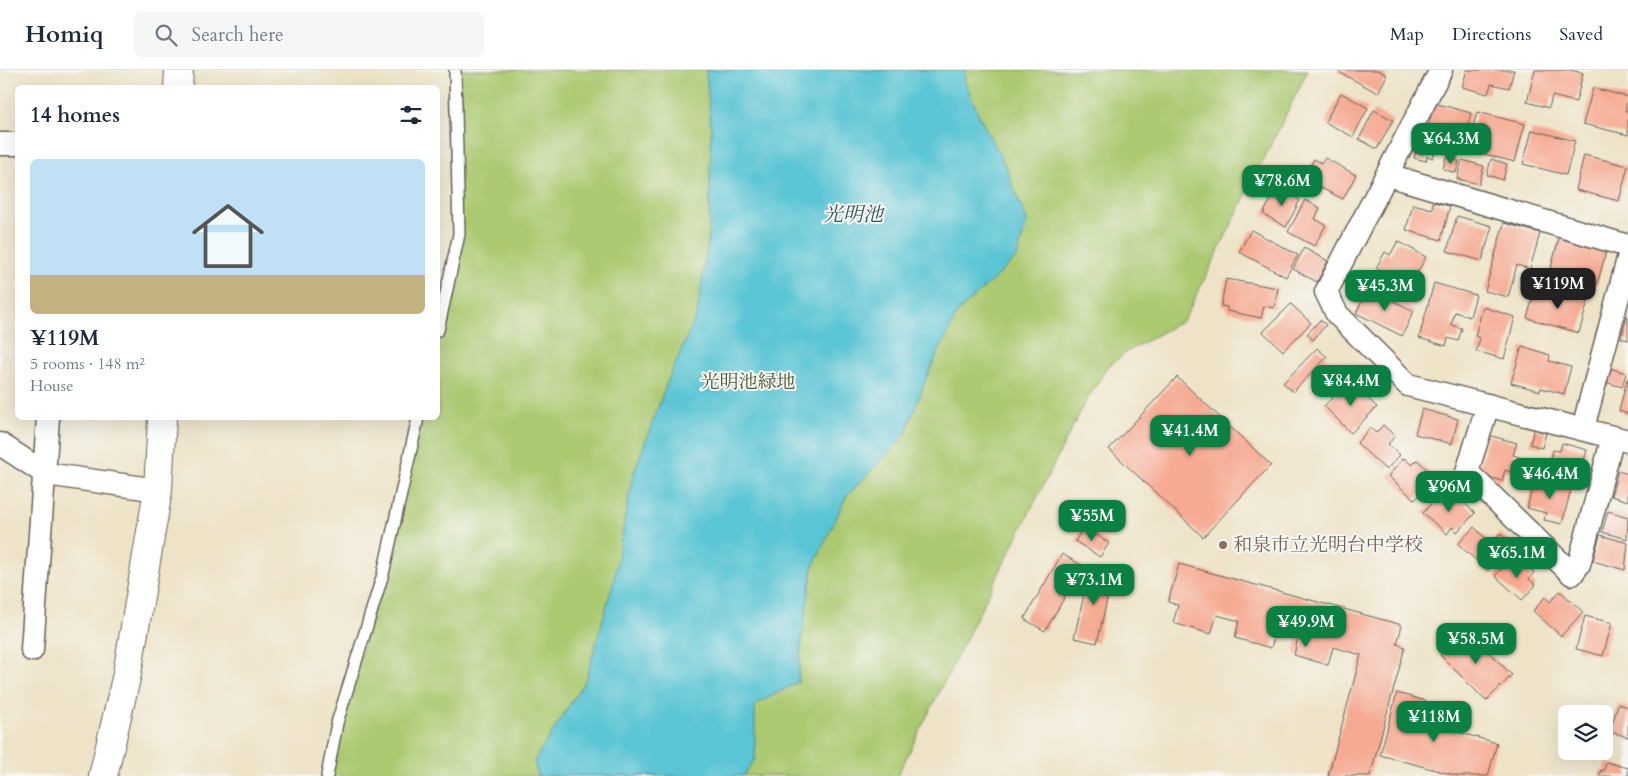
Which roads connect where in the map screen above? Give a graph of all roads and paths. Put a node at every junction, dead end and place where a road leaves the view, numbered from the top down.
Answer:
1 (179, 70) edge
2 (455, 70) edge
3 (1441, 70) edge
4 (178, 85) edge
5 (0, 144) edge
6 (15, 144) edge
7 (1388, 175) junction
8 (1628, 246) edge
9 (1628, 259) edge
10 (440, 321) edge
11 (1488, 405) junction
12 (48, 420) edge
13 (162, 420) edge
14 (418, 420) edge
15 (1583, 428) junction
16 (1620, 439) edge
17 (0, 444) edge
18 (46, 474) junction
19 (158, 490) junction
20 (32, 650) dead end
21 (103, 776) edge
22 (328, 776) edge

1 - 4 street
2 - 10 lane
3 - 7 street
5 - 6 street
7 - 8 street
7 - 11 street
9 - 15 street
11 - 15 street
11 - 16 street
12 - 18 street
13 - 19 street
14 - 22 lane
15 - 16 street
17 - 18 street
18 - 19 street
18 - 20 street
19 - 21 street

